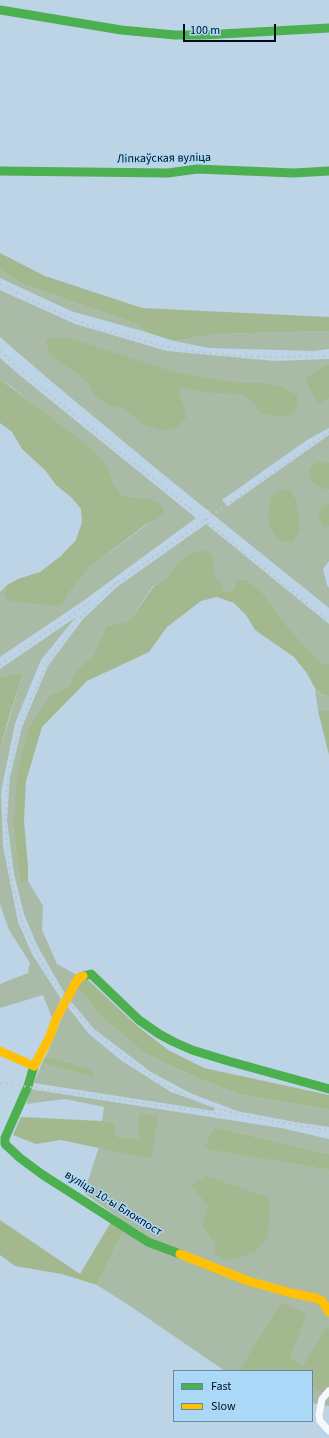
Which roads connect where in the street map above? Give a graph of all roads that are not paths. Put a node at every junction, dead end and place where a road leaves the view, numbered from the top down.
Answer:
1 (0, 10) edge
2 (329, 28) edge
3 (0, 171) edge
4 (329, 172) edge
5 (0, 1051) edge
6 (34, 1066) junction
7 (329, 1089) edge
8 (329, 1312) edge
9 (329, 1391) edge
10 (329, 1431) edge

1 - 2 street
3 - 4 street, Ліпкаўская вуліца
5 - 6 street
6 - 7 street
6 - 8 street, вуліца 10-ы Блокпост
9 - 10 street

